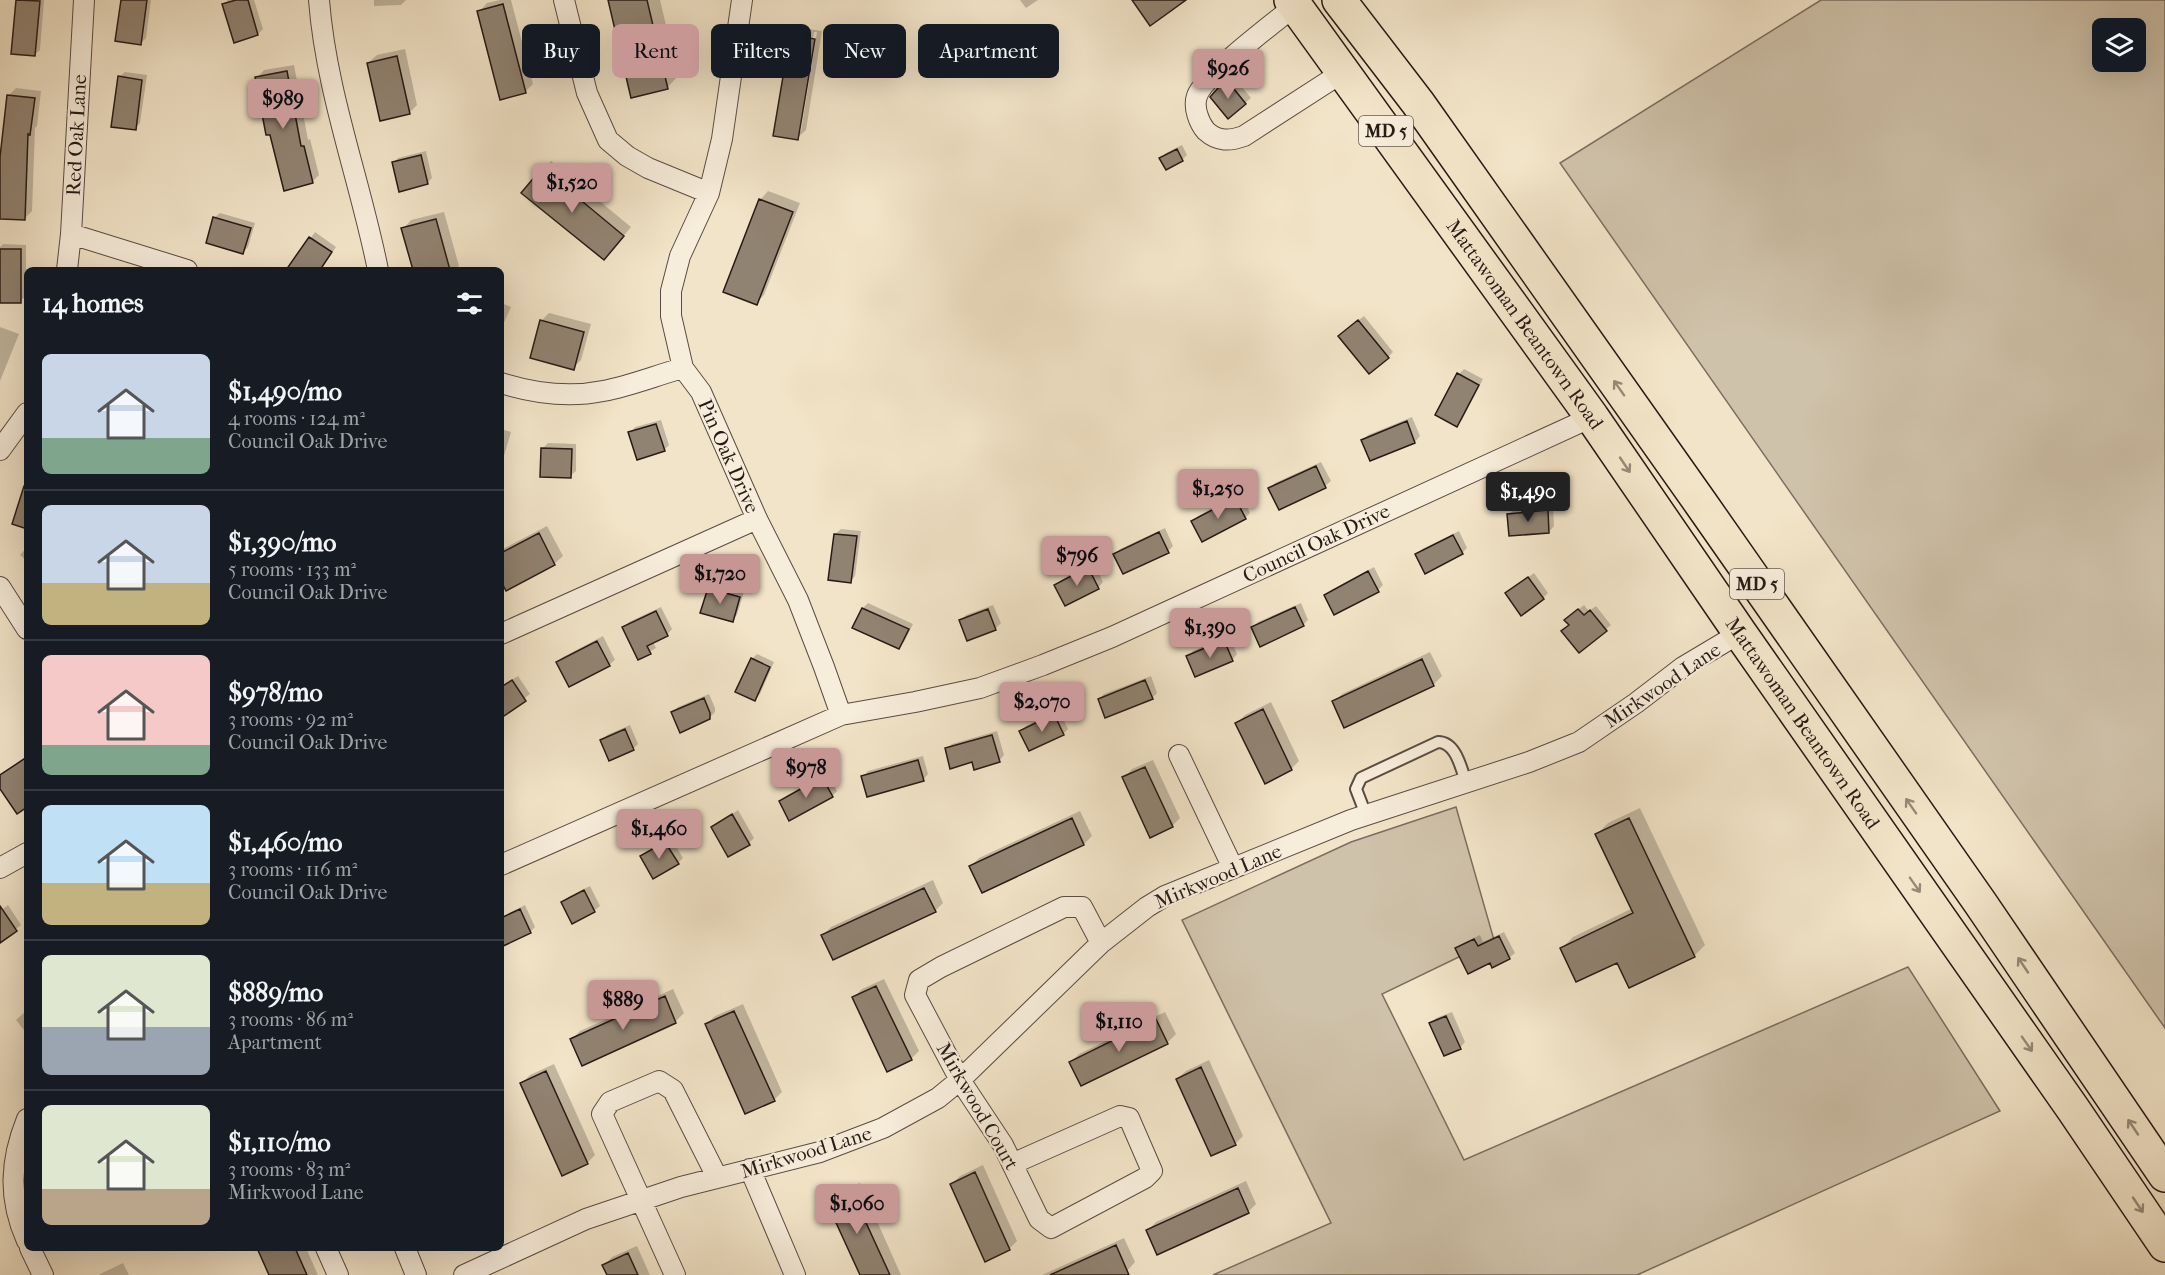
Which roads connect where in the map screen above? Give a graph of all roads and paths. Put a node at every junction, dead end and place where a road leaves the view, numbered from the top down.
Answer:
1 (84, 0) edge
2 (319, 0) edge
3 (564, 0) edge
4 (742, 0) edge
5 (1339, 0) edge
6 (1300, 2) edge
7 (1343, 72) junction
8 (1418, 104) junction
9 (1422, 182) junction
10 (709, 194) junction
11 (71, 234) junction
12 (67, 267) edge
13 (177, 267) edge
14 (377, 267) edge
15 (683, 368) junction
16 (504, 384) edge
17 (24, 417) edge
18 (1592, 417) junction
19 (0, 450) edge
20 (757, 519) junction
21 (0, 587) edge
22 (5, 606) edge
23 (24, 626) edge
24 (504, 633) edge
25 (1740, 633) junction
26 (1846, 714) junction
27 (841, 715) junction
28 (1179, 755) dead end
29 (1466, 782) junction
30 (1366, 815) junction
31 (24, 855) edge
32 (504, 864) edge
33 (0, 868) edge
34 (1233, 868) junction
35 (1101, 943) junction
36 (960, 1080) junction
37 (24, 1128) edge
38 (1012, 1164) junction
39 (750, 1169) junction
40 (2165, 1175) edge
41 (717, 1177) junction
42 (642, 1200) junction
43 (24, 1235) edge
44 (2165, 1245) edge
45 (31, 1251) edge
46 (327, 1251) edge
47 (406, 1251) edge
48 (42, 1275) edge
49 (338, 1275) edge
50 (416, 1275) edge
51 (464, 1275) edge
52 (675, 1275) edge
53 (795, 1275) edge

1 - 11 street, Red Oak Lane
2 - 14 street
3 - 10 street
4 - 10 street, Pin Oak Drive
5 - 8 highway, Mattawoman Beantown Road / MD 5
6 - 7 highway, Mattawoman Beantown Road / MD 5
6 - 7 street
6 - 9 highway
7 - 9 highway, Mattawoman Beantown Road / MD 5
8 - 18 highway
26 -> 8 highway, Mattawoman Beantown Road / MD 5
9 - 18 highway, Mattawoman Beantown Road / MD 5
10 - 15 street, Pin Oak Drive
11 - 12 street, Red Oak Lane
11 - 13 street
15 - 16 street
15 - 20 street, Pin Oak Drive
17 - 19 street
18 -> 25 highway, Mattawoman Beantown Road / MD 5
18 - 26 highway
18 - 27 street, Council Oak Drive
20 - 24 street
20 - 27 street, Pin Oak Drive
21 - 22 street
22 - 23 street
25 - 29 street, Mirkwood Lane
25 -> 44 highway, Mattawoman Beantown Road / MD 5
40 -> 26 highway, Mattawoman Beantown Road / MD 5
27 - 32 street, Council Oak Drive
28 - 34 street
29 - 30 street, Mirkwood Lane
29 - 30 lane
30 - 34 street, Mirkwood Lane
31 - 33 street
34 - 35 street, Mirkwood Lane
35 - 36 street, Mirkwood Lane
35 - 36 street, Mirkwood Court
36 - 38 street, Mirkwood Court
36 - 39 street, Mirkwood Lane
37 - 43 street
38 - 38 street, Mirkwood Court
39 - 41 street, Mirkwood Lane
39 - 53 street
41 - 42 street, Mirkwood Lane
41 - 42 street
42 - 51 street, Mirkwood Lane
42 - 52 street
45 - 48 street
46 - 49 street
47 - 50 street

